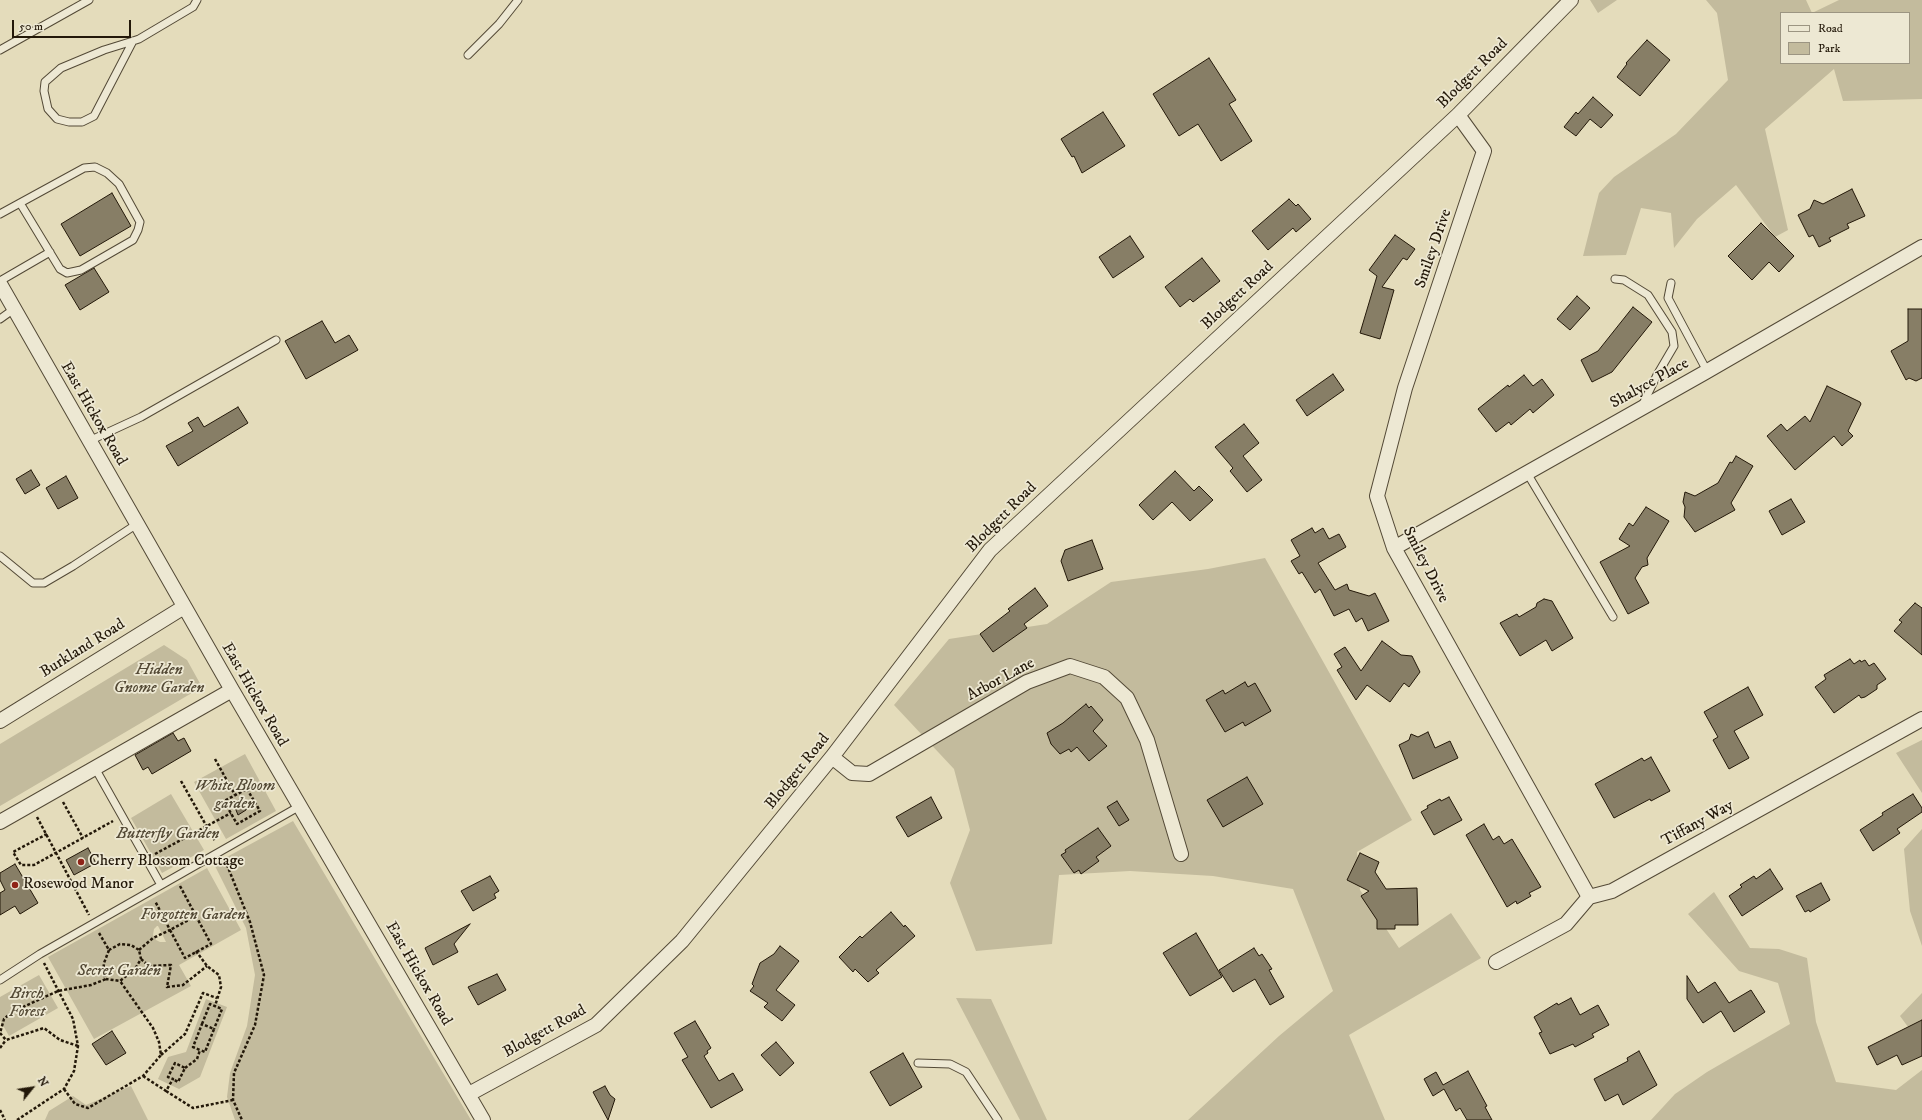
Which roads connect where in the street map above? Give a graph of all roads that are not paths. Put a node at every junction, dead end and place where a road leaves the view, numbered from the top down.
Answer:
1 (89, 0) edge
2 (197, 0) edge
3 (518, 0) edge
4 (1571, 0) edge
5 (133, 41) junction
6 (0, 50) edge
7 (468, 55) dead end
8 (1458, 115) junction
9 (20, 203) junction
10 (0, 214) edge
11 (1922, 247) edge
12 (50, 252) junction
13 (1615, 280) dead end
14 (0, 283) edge
15 (1671, 283) dead end
16 (14, 309) junction
17 (0, 319) edge
18 (276, 340) dead end
19 (1707, 371) junction
20 (1640, 409) junction
21 (89, 441) junction
22 (1527, 473) junction
23 (136, 524) junction
24 (1394, 548) junction
25 (0, 556) edge
26 (184, 607) junction
27 (1613, 618) dead end
28 (232, 690) junction
29 (1922, 718) edge
30 (0, 721) edge
31 (832, 757) junction
32 (95, 768) junction
33 (300, 806) junction
34 (0, 822) edge
35 (1181, 854) dead end
36 (161, 885) junction
37 (1589, 897) junction
38 (1496, 962) dead end
39 (0, 980) edge
40 (918, 1063) dead end
41 (468, 1094) junction
42 (484, 1120) edge
43 (998, 1120) edge

1 - 6 lane
2 - 5 lane
3 - 7 lane
4 - 8 street, Blodgett Road
5 - 5 lane
8 - 24 street, Smiley Drive
8 - 31 street, Blodgett Road
9 - 10 lane
9 - 12 lane
9 - 12 lane
11 - 19 street, Shalyce Place
12 - 14 lane
13 - 20 lane
14 - 16 street, East Hickox Road
15 - 19 lane
16 - 17 lane
16 - 21 street, East Hickox Road
18 - 21 lane
19 - 20 street, Shalyce Place
20 - 22 street, Shalyce Place
21 - 23 street, East Hickox Road
22 - 24 street, Shalyce Place
22 - 27 lane
23 - 25 lane
23 - 26 street, East Hickox Road
24 - 37 street, Smiley Drive
26 - 28 street, East Hickox Road
26 - 30 street, Burkland Road
28 - 32 street
28 - 33 street, East Hickox Road
29 - 37 street, Tiffany Way
31 - 35 street, Arbor Lane
31 - 41 street, Blodgett Road
32 - 34 street
32 - 36 lane
33 - 36 lane
33 - 41 street, East Hickox Road
36 - 39 lane
37 - 38 street
40 - 43 lane
41 - 42 street, East Hickox Road

